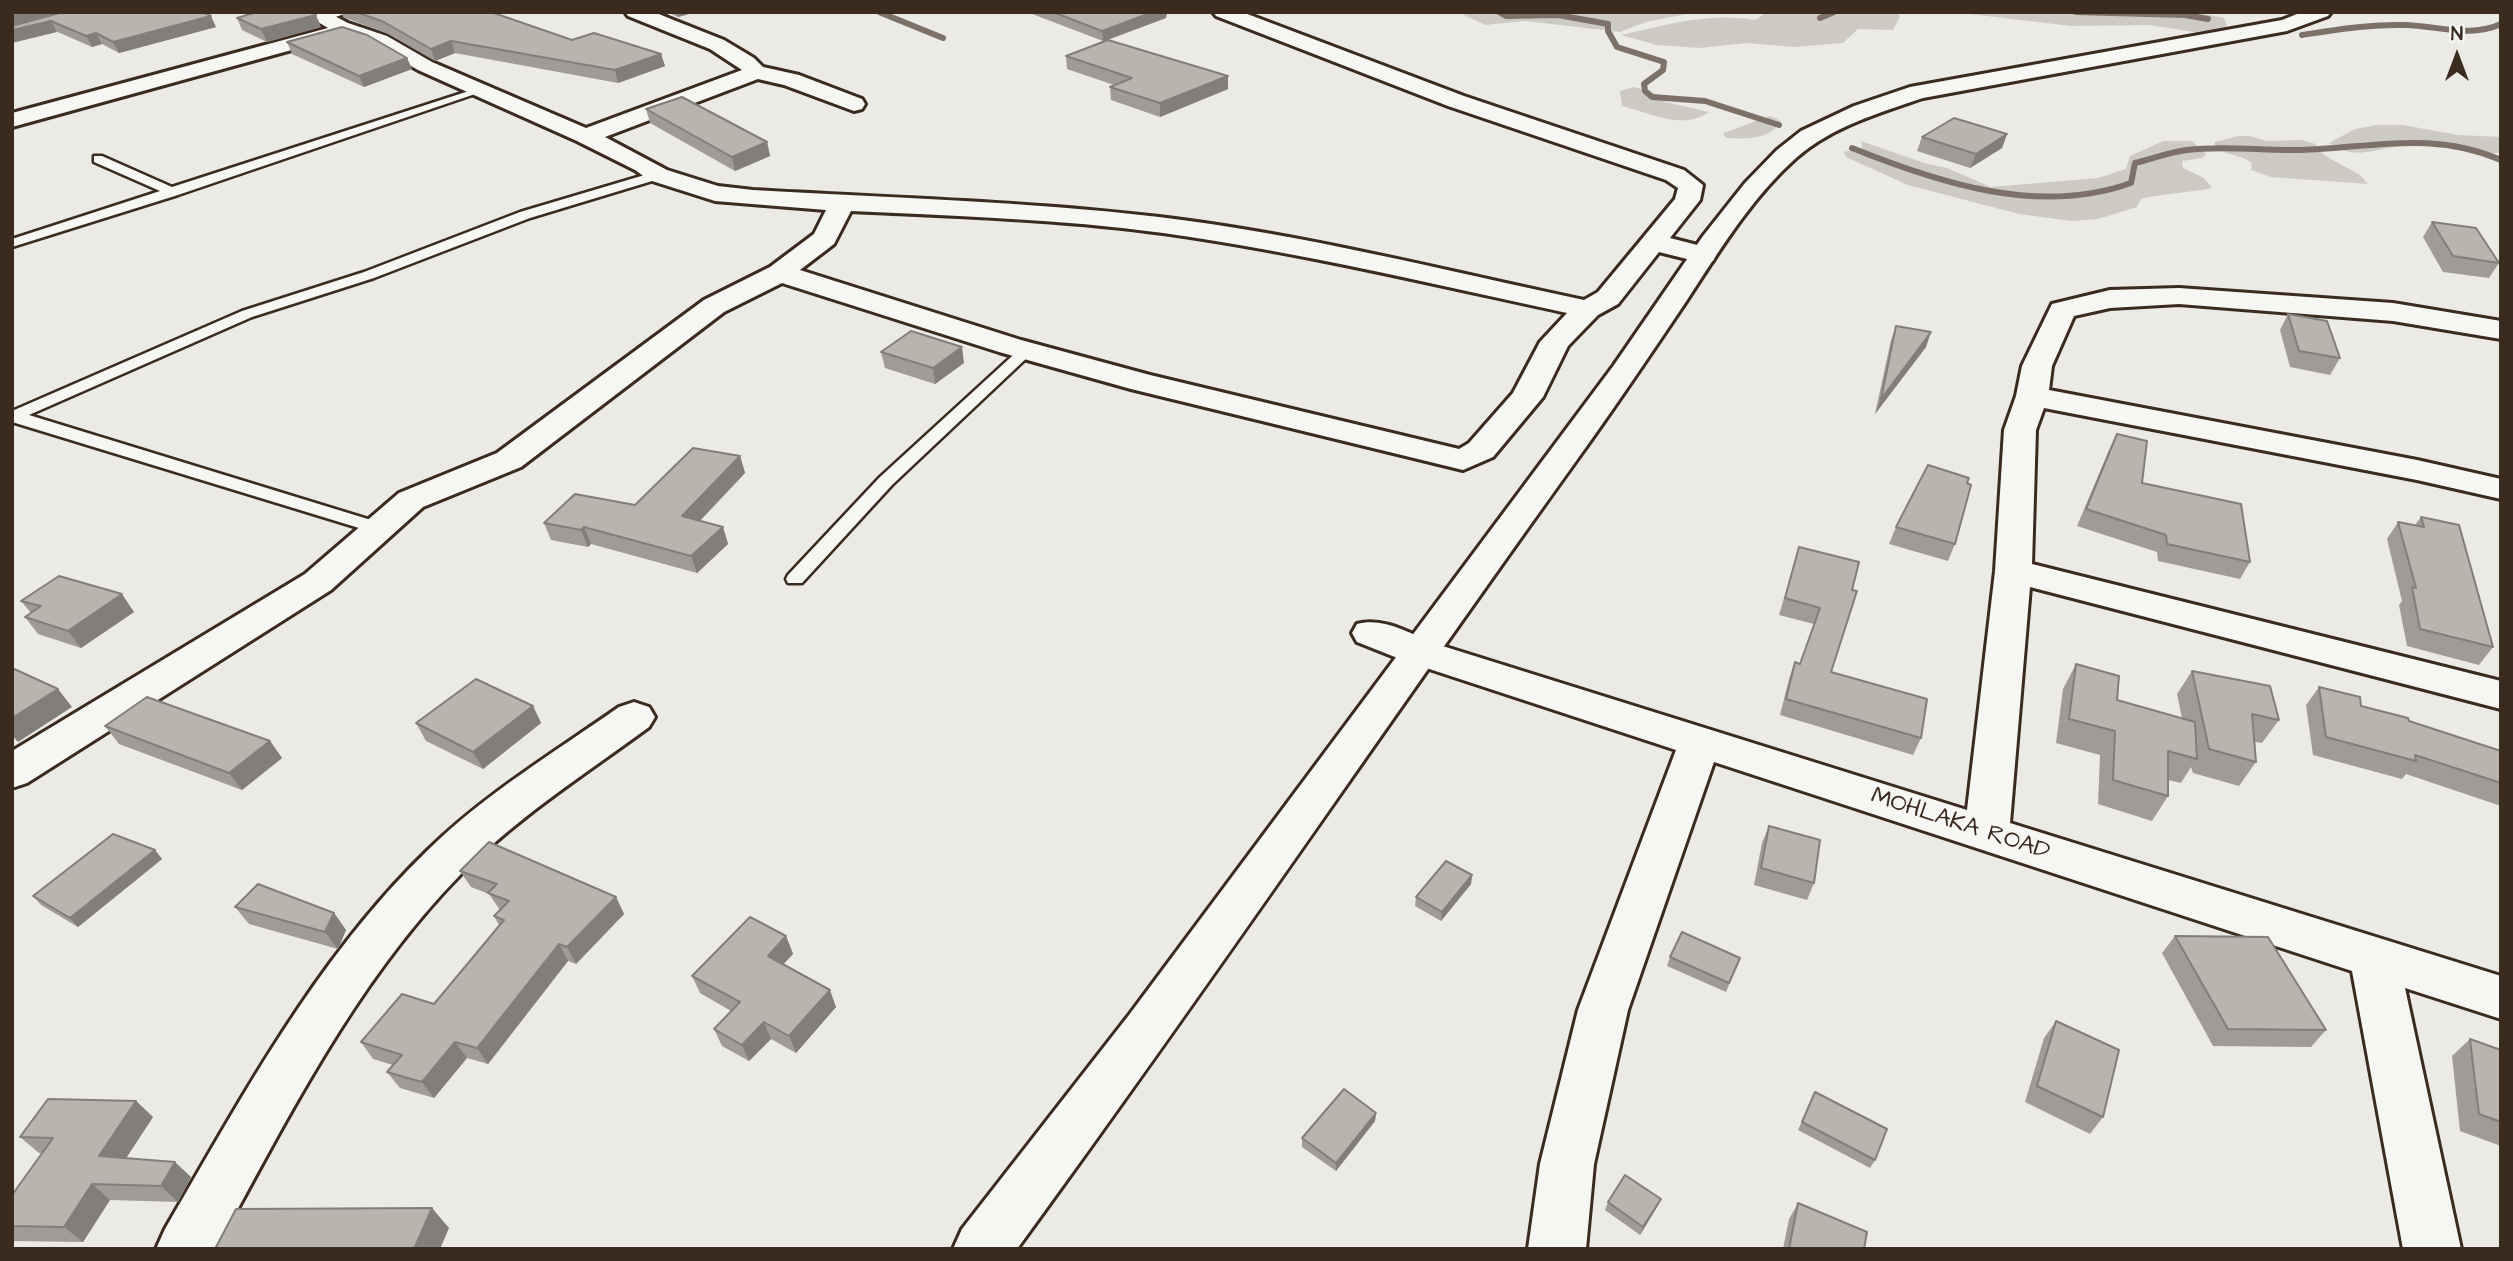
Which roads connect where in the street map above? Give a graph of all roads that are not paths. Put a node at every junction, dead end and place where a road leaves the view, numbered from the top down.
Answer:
1 (635, 12) edge
2 (1223, 12) edge
3 (2322, 12) edge
4 (332, 18) edge
5 (756, 72) junction
6 (479, 91) junction
7 (854, 104) dead end
8 (12, 120) edge
9 (585, 136) junction
10 (98, 159) dead end
11 (659, 175) junction
12 (174, 192) junction
13 (842, 204) junction
14 (1654, 242) junction
15 (12, 243) edge
16 (1703, 255) junction
17 (780, 273) junction
18 (1588, 309) junction
19 (2501, 330) edge
20 (1027, 350) junction
21 (2032, 396) junction
22 (14, 416) edge
23 (2501, 489) edge
24 (378, 528) junction
25 (2013, 570) junction
26 (795, 579) dead end
27 (1371, 633) dead end
28 (1419, 652) junction
29 (2501, 695) edge
30 (634, 717) dead end
31 (1700, 742) junction
32 (12, 772) edge
33 (1987, 833) junction
34 (2374, 958) junction
35 (2501, 998) edge
36 (185, 1249) edge
37 (982, 1249) edge
38 (1556, 1249) edge
39 (2432, 1249) edge

1 - 5 street
2 - 14 street
3 - 16 street
4 - 6 street
4 - 8 street
5 - 7 street
5 - 9 street
6 - 9 street
6 - 12 lane
9 - 11 street
10 - 12 lane
11 - 13 street
11 - 22 lane
12 - 15 lane
13 - 17 street
13 - 18 street
14 - 16 street
14 - 18 street
16 - 28 street
17 - 20 street
17 - 24 street
18 - 20 street
19 - 21 street
20 - 26 lane
21 - 23 street
21 - 25 street
22 - 24 lane
24 - 32 street
25 - 29 street
25 - 33 street
27 - 28 street, MOHLAKA ROAD
28 - 31 street, MOHLAKA ROAD
28 - 37 street
30 - 36 street
31 - 33 street, MOHLAKA ROAD
31 - 38 street
33 - 34 street, MOHLAKA ROAD
34 - 35 street, MOHLAKA ROAD
34 - 39 street

